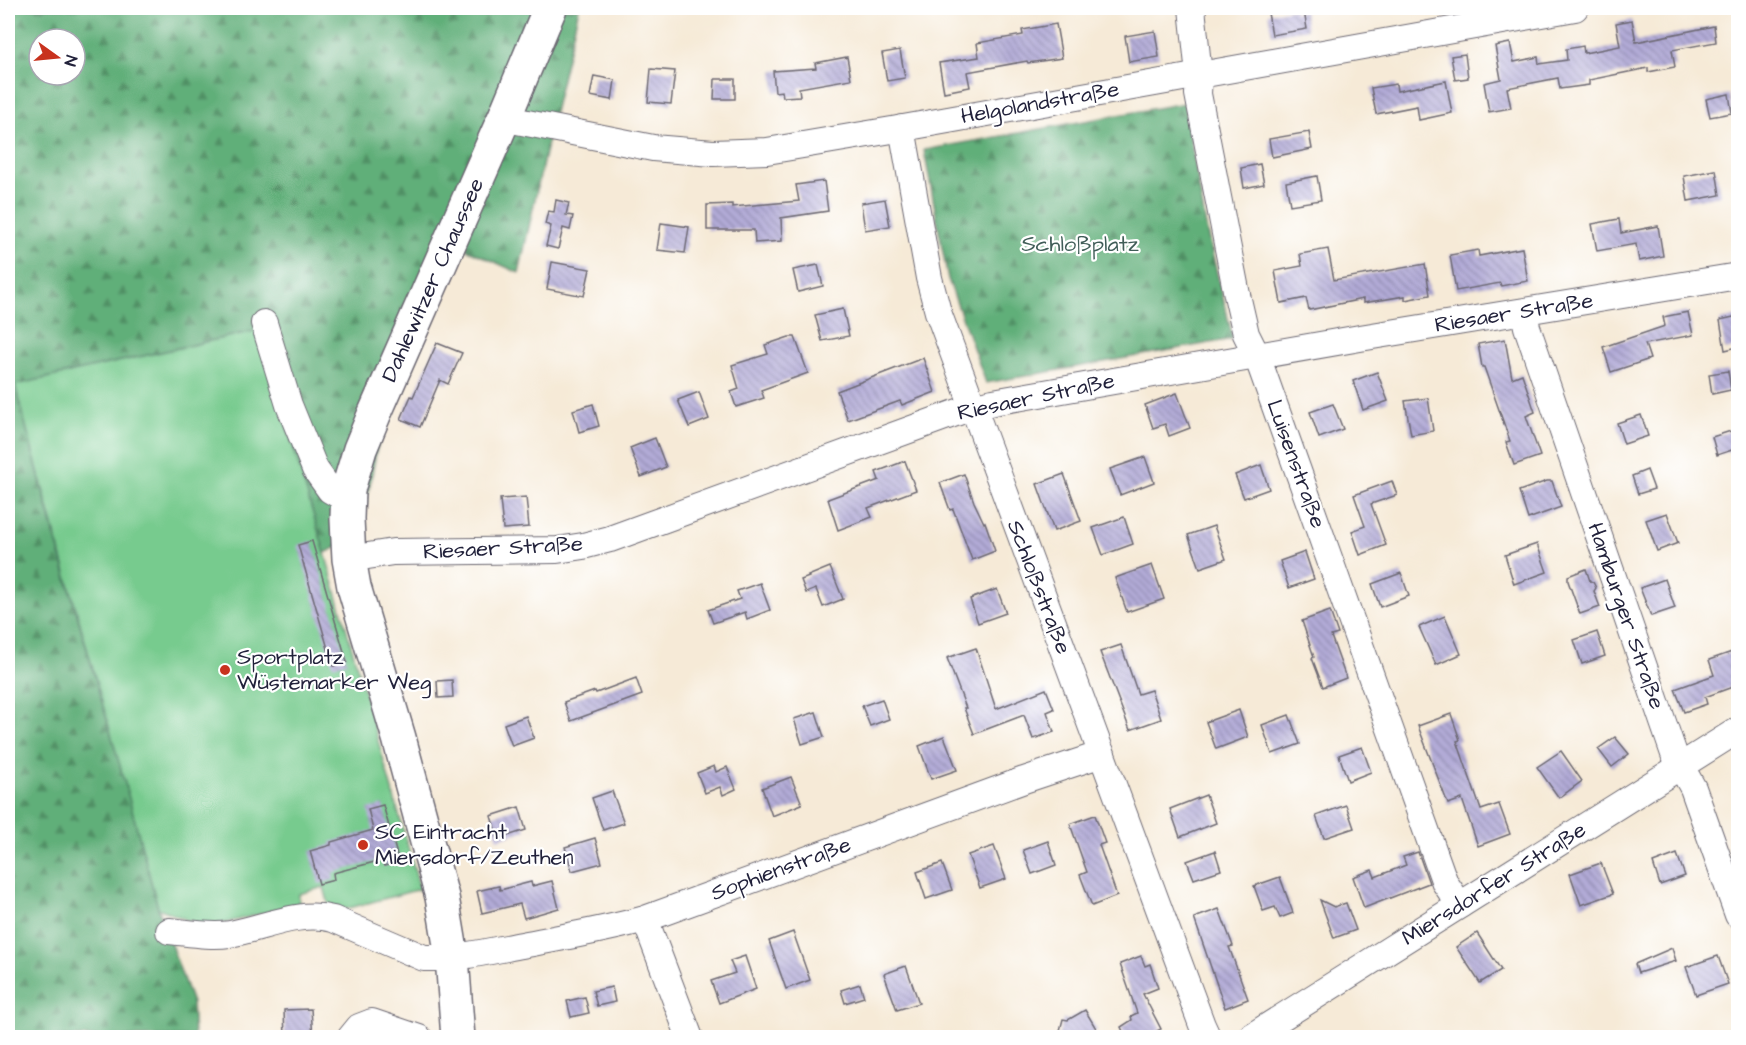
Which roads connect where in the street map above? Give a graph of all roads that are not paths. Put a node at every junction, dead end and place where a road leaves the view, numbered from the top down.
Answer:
1 (550, 8) edge
2 (1192, 8) edge
3 (1575, 8) edge
4 (1199, 75) junction
5 (505, 116) junction
6 (902, 128) junction
7 (1738, 276) edge
8 (1524, 312) junction
9 (264, 323) dead end
10 (1257, 356) junction
11 (972, 407) junction
12 (347, 500) junction
13 (349, 559) junction
14 (1738, 730) edge
15 (1102, 754) junction
16 (1681, 767) junction
17 (1460, 905) junction
18 (1738, 915) edge
19 (645, 919) junction
20 (169, 931) dead end
21 (452, 957) junction
22 (458, 1036) edge
23 (350, 1038) edge
24 (419, 1038) edge
25 (690, 1038) edge
26 (1208, 1038) edge
27 (1249, 1038) edge

1 - 5 main road, Dahlewitzer Chaussee
2 - 4 street, Luisenstraße
3 - 4 street, Helgolandstraße
4 - 6 street, Helgolandstraße
4 - 10 street, Luisenstraße
5 - 6 street, Helgolandstraße
5 - 12 main road, Dahlewitzer Chaussee
6 - 11 street, Schloßstraße
7 - 8 street, Riesaer Straße
8 - 10 street, Riesaer Straße
8 - 16 street, Hamburger Straße
9 - 12 street
10 - 11 street, Riesaer Straße
10 - 17 street, Luisenstraße
11 - 13 street, Riesaer Straße
11 - 15 street, Schloßstraße
12 - 13 main road, Dahlewitzer Chaussee
13 - 21 main road, Dahlewitzer Chaussee
14 - 16 street, Miersdorfer Straße
15 - 19 street, Sophienstraße
15 - 26 street, Schloßstraße
16 - 17 street, Miersdorfer Straße
16 - 18 street, Hamburger Straße
17 - 27 street, Miersdorfer Straße
19 - 21 street, Sophienstraße
19 - 25 street
20 - 21 street, Sophienstraße
21 - 22 main road, Dahlewitzer Chaussee
22 - 24 street
23 - 24 street

